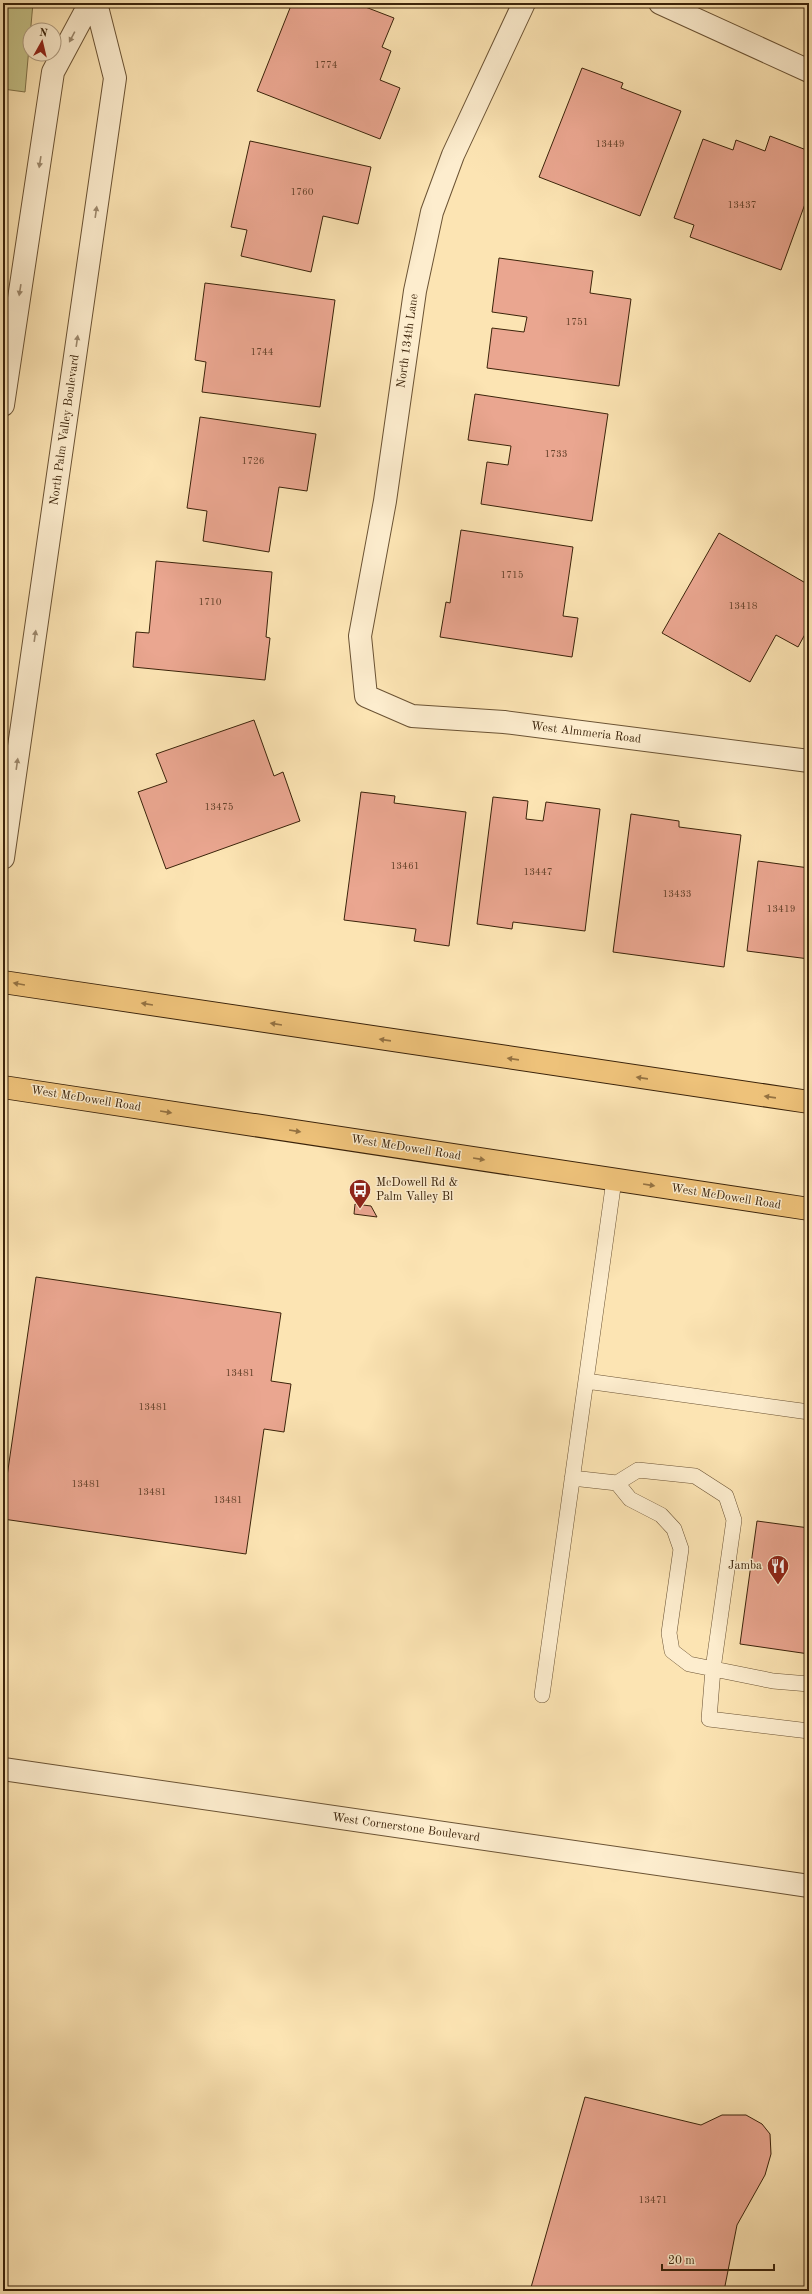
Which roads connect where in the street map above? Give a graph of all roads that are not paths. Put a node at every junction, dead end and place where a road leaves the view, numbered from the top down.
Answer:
1 (90, 3) edge
2 (96, 3) edge
3 (524, 3) edge
4 (660, 3) edge
5 (809, 71) edge
6 (3, 405) edge
7 (366, 696) joint
8 (809, 761) edge
9 (3, 858) edge
10 (3, 982) edge
11 (3, 1087) edge
12 (809, 1102) edge
13 (614, 1180) junction
14 (809, 1209) edge
15 (586, 1381) junction
16 (809, 1412) edge
17 (572, 1478) junction
18 (617, 1483) junction
19 (713, 1669) junction
20 (809, 1684) edge
21 (542, 1696) dead end
22 (809, 1731) edge
23 (3, 1769) edge
24 (809, 1886) edge

1 -> 6 street
9 -> 2 street, North Palm Valley Boulevard
3 - 7 street, North 134th Lane
4 - 5 street
7 - 8 street, West Almmeria Road
12 -> 10 main road
11 -> 13 main road, West McDowell Road
13 -> 14 main road, West McDowell Road
13 - 15 lane
15 - 16 lane
15 - 17 lane
17 - 18 lane
17 - 21 lane
18 - 19 lane
18 - 19 lane
19 - 20 lane
19 - 22 lane
23 - 24 street, West Cornerstone Boulevard

